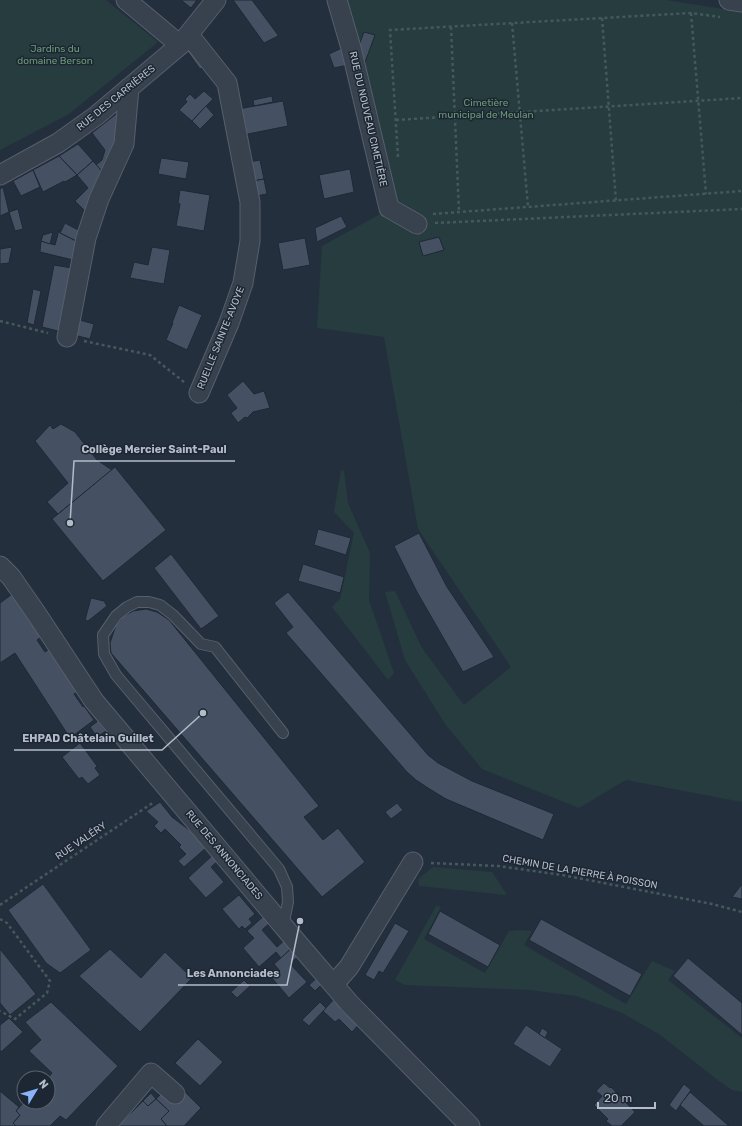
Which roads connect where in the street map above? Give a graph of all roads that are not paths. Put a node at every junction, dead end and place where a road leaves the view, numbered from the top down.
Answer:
1 (126, 0) edge
2 (216, 0) edge
3 (337, 0) edge
4 (729, 0) edge
5 (742, 2) edge
6 (185, 40) junction
7 (129, 88) junction
8 (0, 175) edge
9 (422, 219) road end
10 (67, 337) road end
11 (199, 394) road end
12 (0, 566) edge
13 (284, 733) dead end
14 (413, 862) road end
15 (283, 926) junction
16 (334, 984) junction
17 (175, 1094) dead end
18 (106, 1126) edge
19 (470, 1126) edge

1 - 6 street, RUELLE SAINTE-AVOYE
2 - 6 street, RUE DES CARRIÈRES
3 - 9 street, RUE DU NOUVEAU CIMETIÈRE
4 - 5 street
6 - 7 street, RUE DES CARRIÈRES
6 - 11 street, RUELLE SAINTE-AVOYE
7 - 8 street, RUE DES CARRIÈRES
7 - 10 street
12 - 15 street, RUE DES ANNONCIADES
13 - 15 lane
14 - 16 street
15 - 16 street, RUE DES ANNONCIADES
16 - 19 street, RUE DES ANNONCIADES
17 - 18 street

